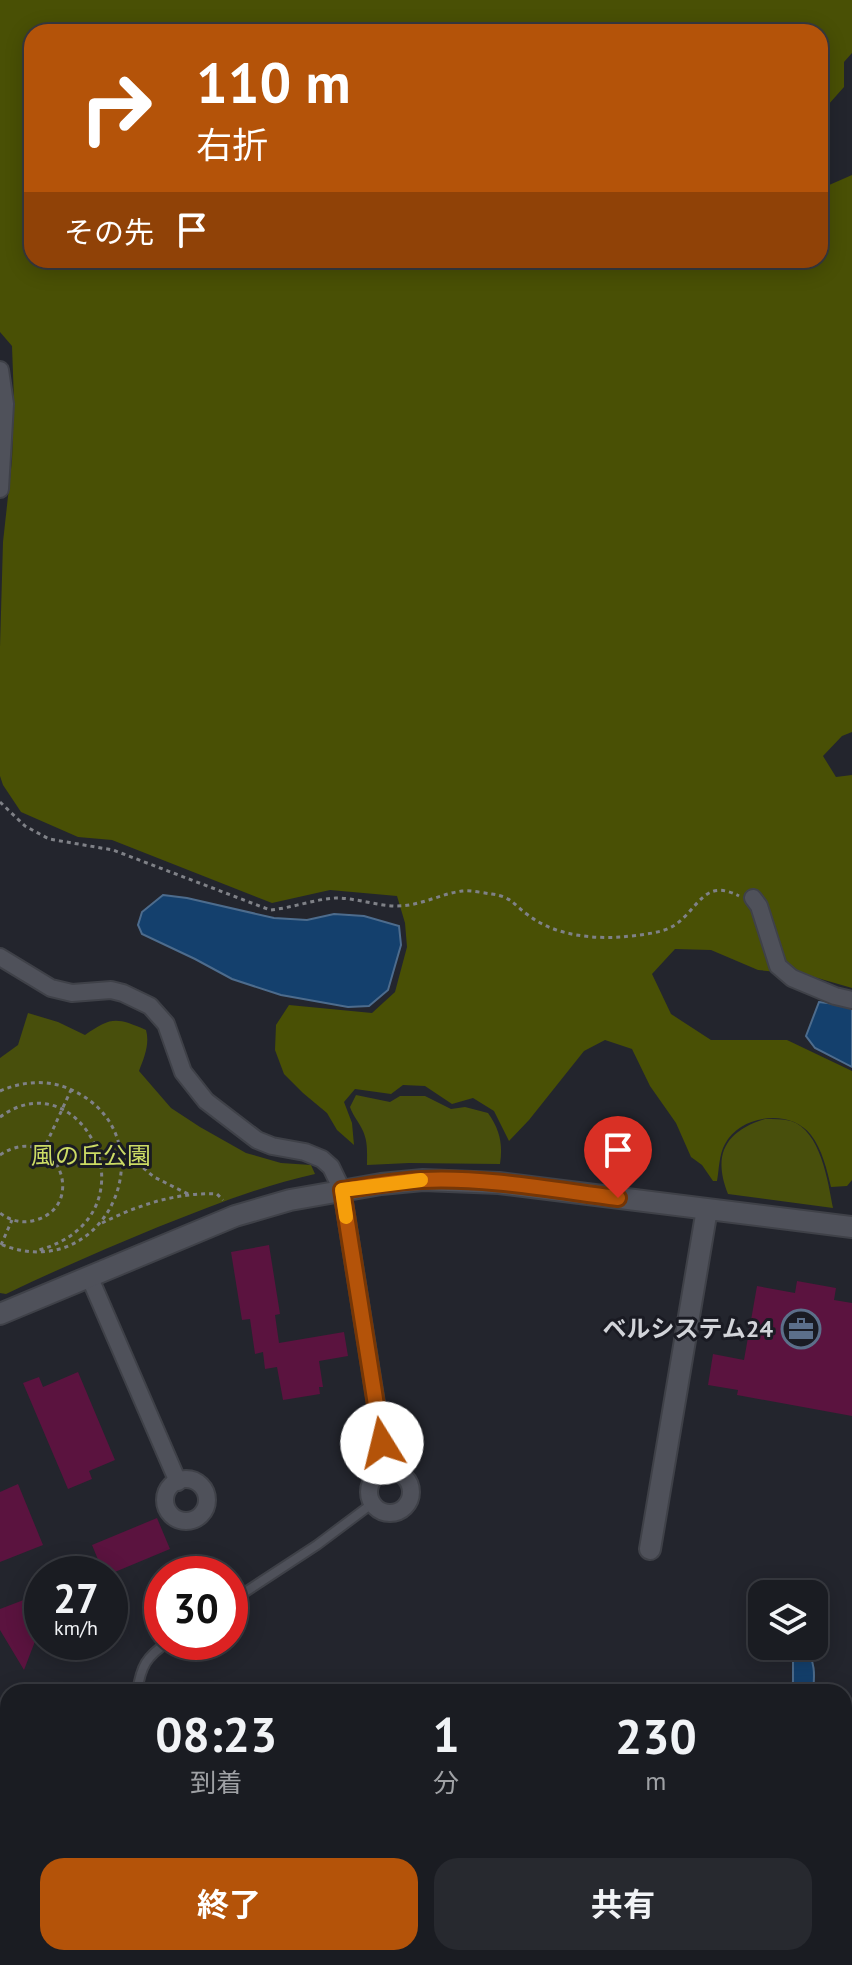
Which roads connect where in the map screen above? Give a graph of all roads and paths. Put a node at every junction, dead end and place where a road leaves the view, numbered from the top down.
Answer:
1 (0, 370) edge
2 (0, 489) edge
3 (0, 802) edge
4 (753, 898) joint
5 (0, 957) edge
6 (852, 1000) edge
7 (71, 1090) junction
8 (0, 1091) edge
9 (61, 1110) junction
10 (0, 1117) edge
11 (119, 1147) junction
12 (43, 1151) junction
13 (0, 1155) edge
14 (342, 1190) junction
15 (189, 1194) junction
16 (226, 1205) dead end
17 (707, 1209) junction
18 (0, 1213) edge
19 (12, 1220) junction
20 (102, 1223) dead end
21 (852, 1227) edge
22 (1, 1244) edge
23 (32, 1252) junction
24 (89, 1276) junction
25 (0, 1314) edge
26 (387, 1472) junction
27 (178, 1482) dead end
28 (373, 1503) junction
29 (650, 1549) dead end
30 (248, 1590) edge
31 (148, 1660) edge
32 (138, 1684) edge

1 - 2 street
3 - 4 path
4 - 6 street
5 - 14 street
7 - 8 path
7 - 9 path
7 - 11 path
9 - 10 path
9 - 12 path
9 - 23 path
11 - 15 path
11 - 23 path
12 - 13 path
12 - 19 path
14 - 17 street
14 - 24 street
14 - 26 street
15 - 16 path
15 - 20 path
17 - 21 street
17 - 29 street
18 - 19 path
19 - 22 path
22 - 23 path
24 - 25 street
24 - 27 street
26 - 28 street
26 - 28 street
28 - 30 lane
31 - 32 lane

